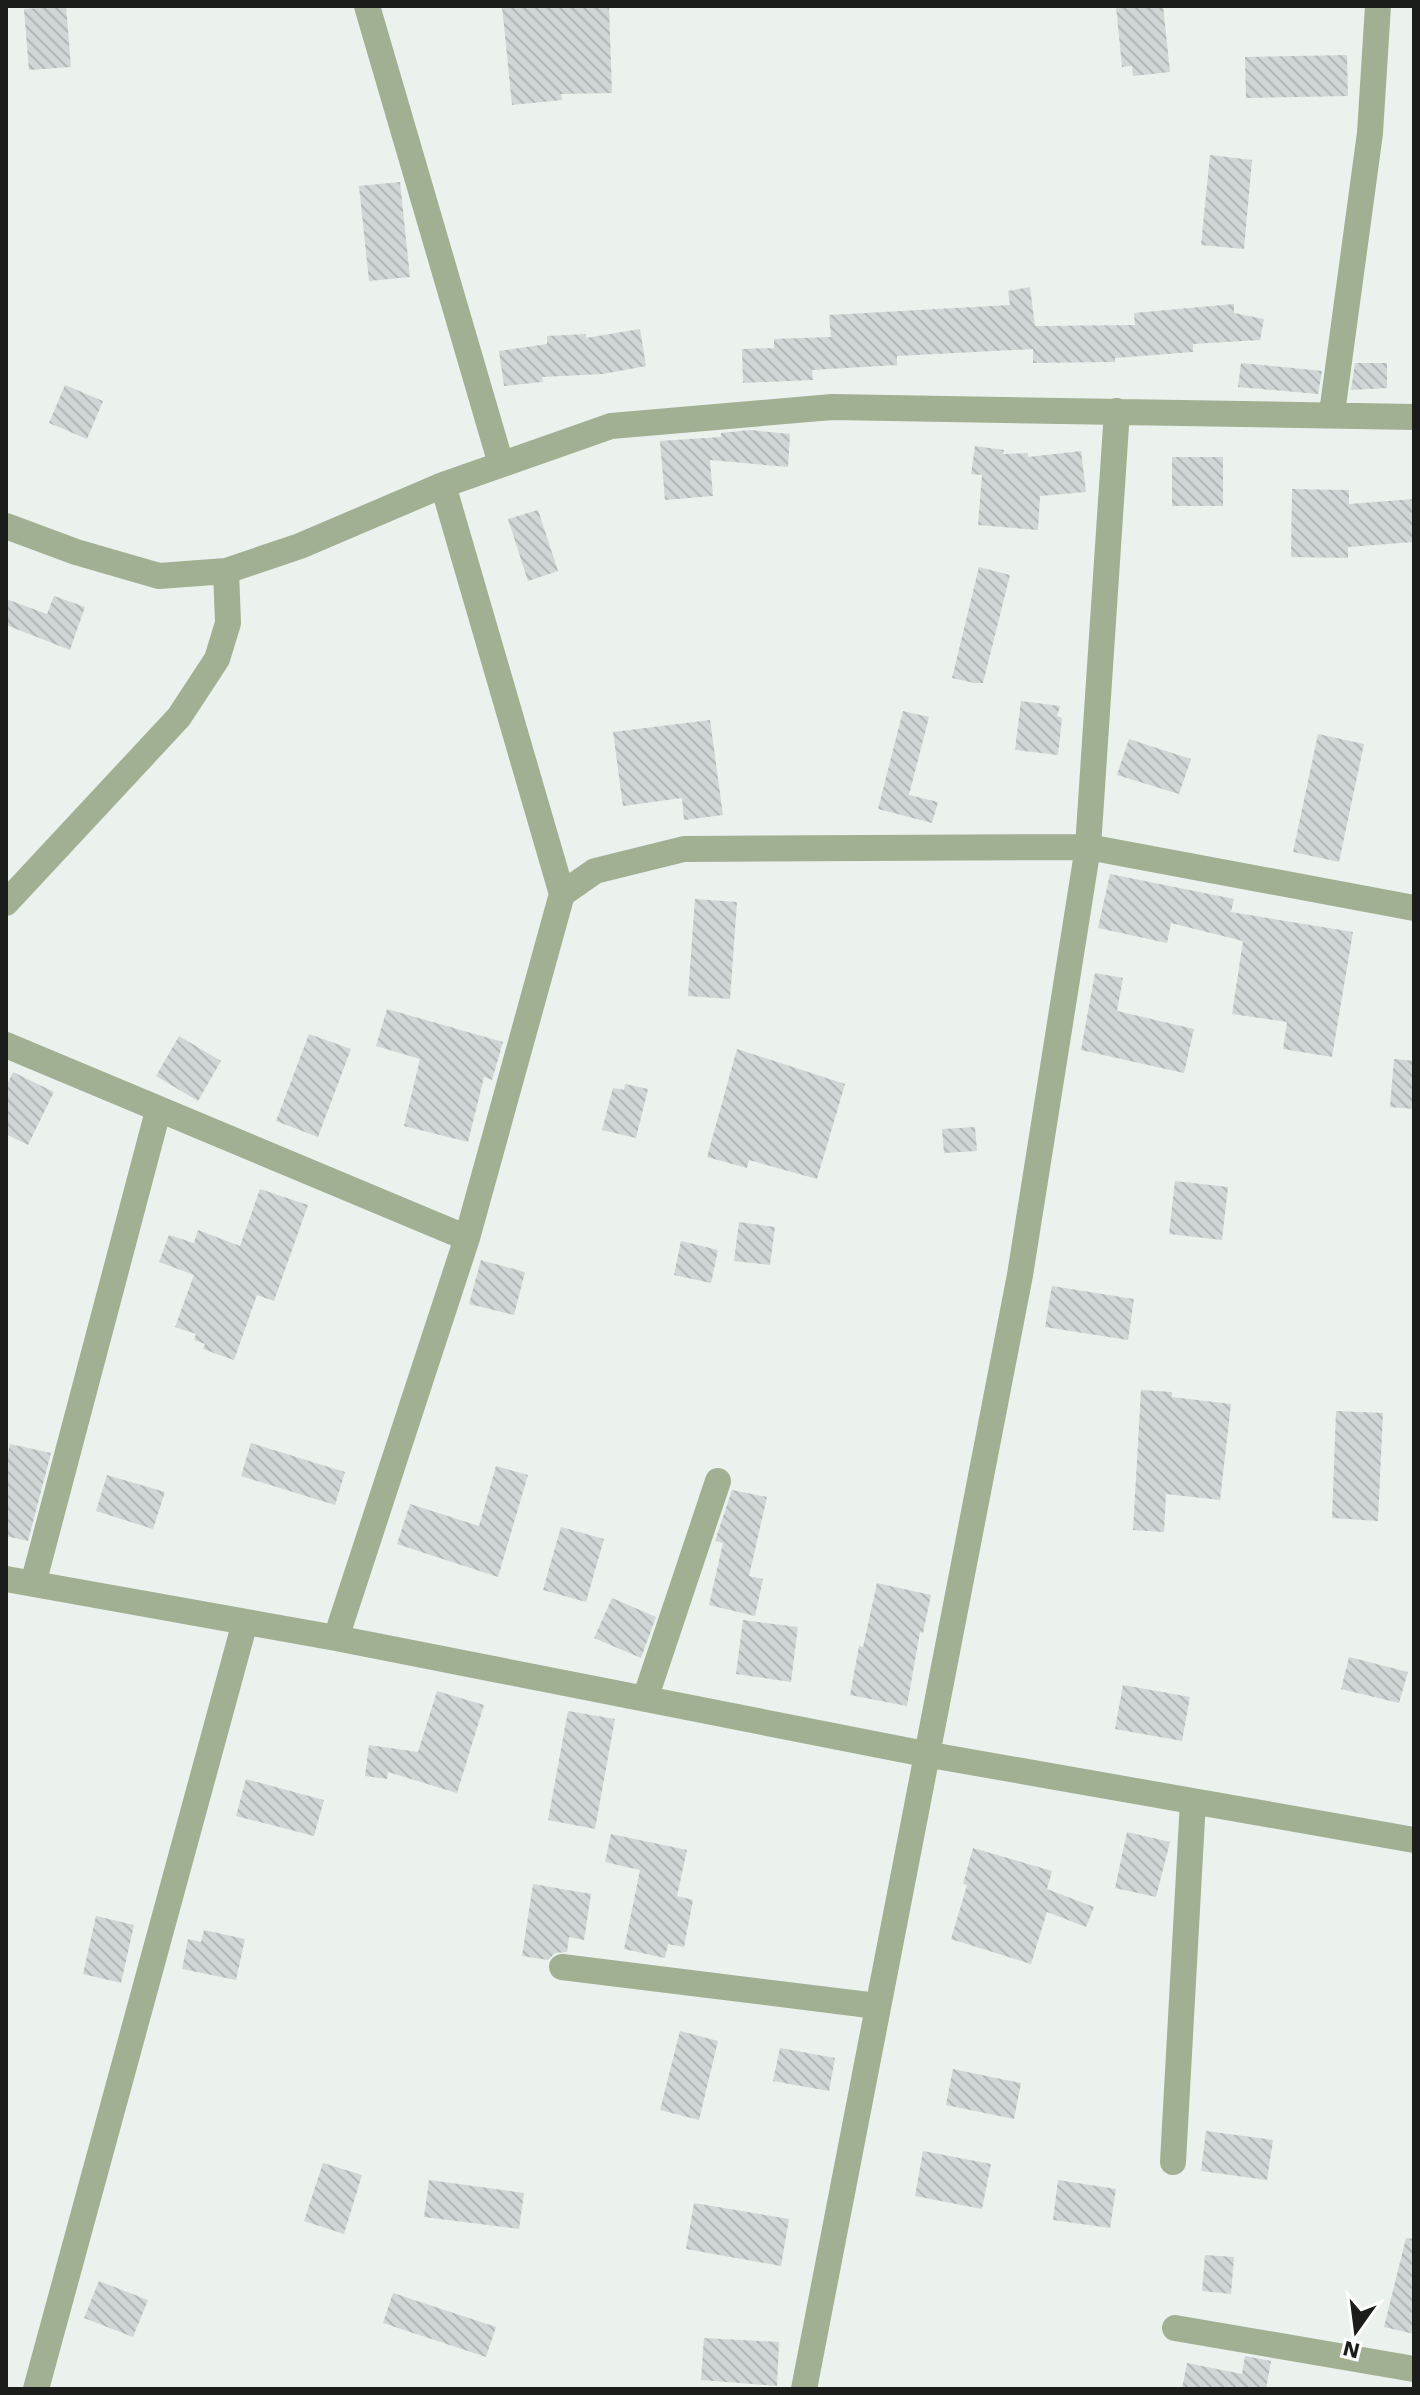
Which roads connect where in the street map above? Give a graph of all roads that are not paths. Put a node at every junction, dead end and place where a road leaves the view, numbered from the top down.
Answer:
1 (367, 6) edge
2 (1378, 6) edge
3 (1117, 411) junction
4 (1332, 413) junction
5 (1414, 417) edge
6 (501, 464) junction
7 (443, 485) junction
8 (6, 526) edge
9 (226, 571) junction
10 (1088, 847) junction
11 (562, 894) junction
12 (6, 903) edge
13 (1414, 908) edge
14 (6, 1045) edge
15 (158, 1111) junction
16 (467, 1238) junction
17 (718, 1481) dead end
18 (6, 1579) edge
19 (33, 1584) junction
20 (245, 1622) junction
21 (336, 1638) junction
22 (645, 1699) junction
23 (925, 1754) junction
24 (1193, 1801) junction
25 (1414, 1840) edge
26 (562, 1967) dead end
27 (877, 2006) junction
28 (1173, 2162) dead end
29 (1175, 2328) dead end
30 (1414, 2369) edge
31 (36, 2389) edge
32 (804, 2389) edge

1 - 6 street
2 - 4 street
3 - 4 street
3 - 6 street
3 - 10 street
4 - 5 street
6 - 7 street
7 - 9 street
7 - 11 street
8 - 9 street
9 - 12 street
10 - 11 street
10 - 13 street
10 - 23 street
11 - 16 street
14 - 15 street
15 - 16 street
15 - 19 street
16 - 21 street
17 - 22 street
18 - 19 street
19 - 20 street
20 - 21 street
20 - 31 street
21 - 22 street
22 - 23 street
23 - 24 street
23 - 27 street
24 - 25 street
24 - 28 street
26 - 27 street
27 - 32 street
29 - 30 street

